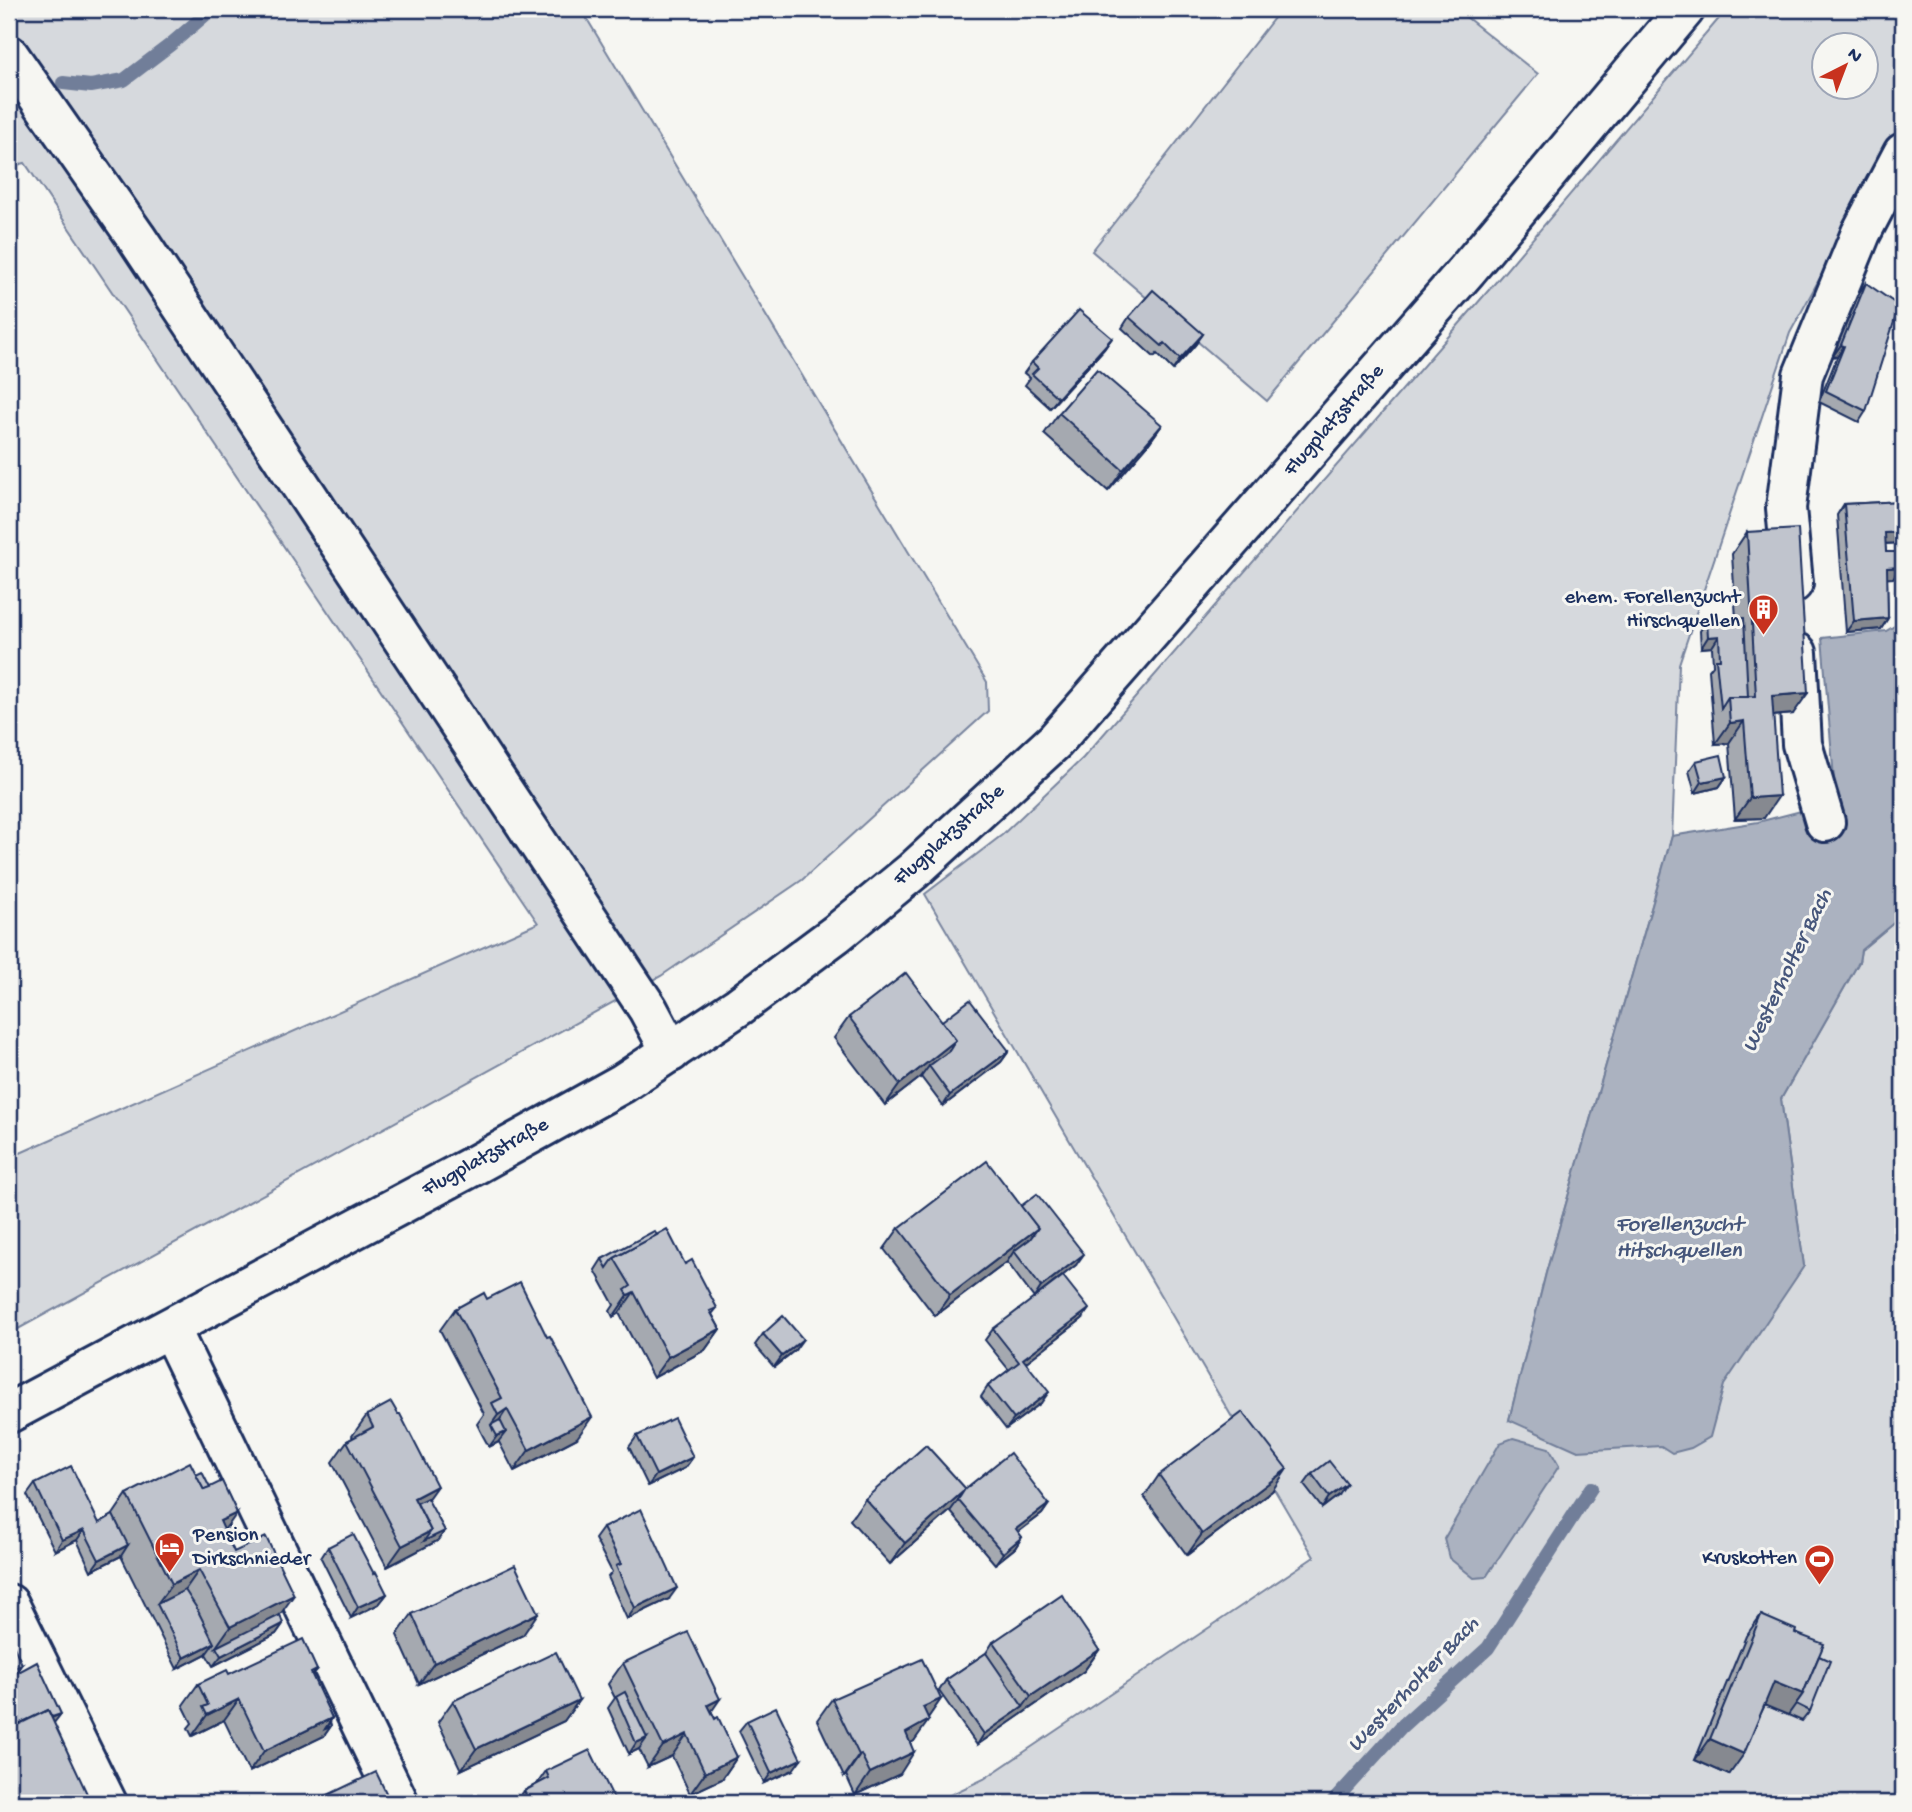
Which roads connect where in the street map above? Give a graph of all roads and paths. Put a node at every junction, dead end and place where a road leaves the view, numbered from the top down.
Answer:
1 (1685, 9) edge
2 (9, 55) edge
3 (1903, 153) edge
4 (1825, 822) dead end
5 (671, 1052) junction
6 (170, 1328) junction
7 (9, 1413) edge
8 (9, 1604) edge
9 (107, 1803) edge
10 (399, 1803) edge

1 - 5 street, Flugplatzstraße
2 - 5 street
3 - 4 street
5 - 6 street, Flugplatzstraße
6 - 7 street, Flugplatzstraße
6 - 10 street
8 - 9 street

